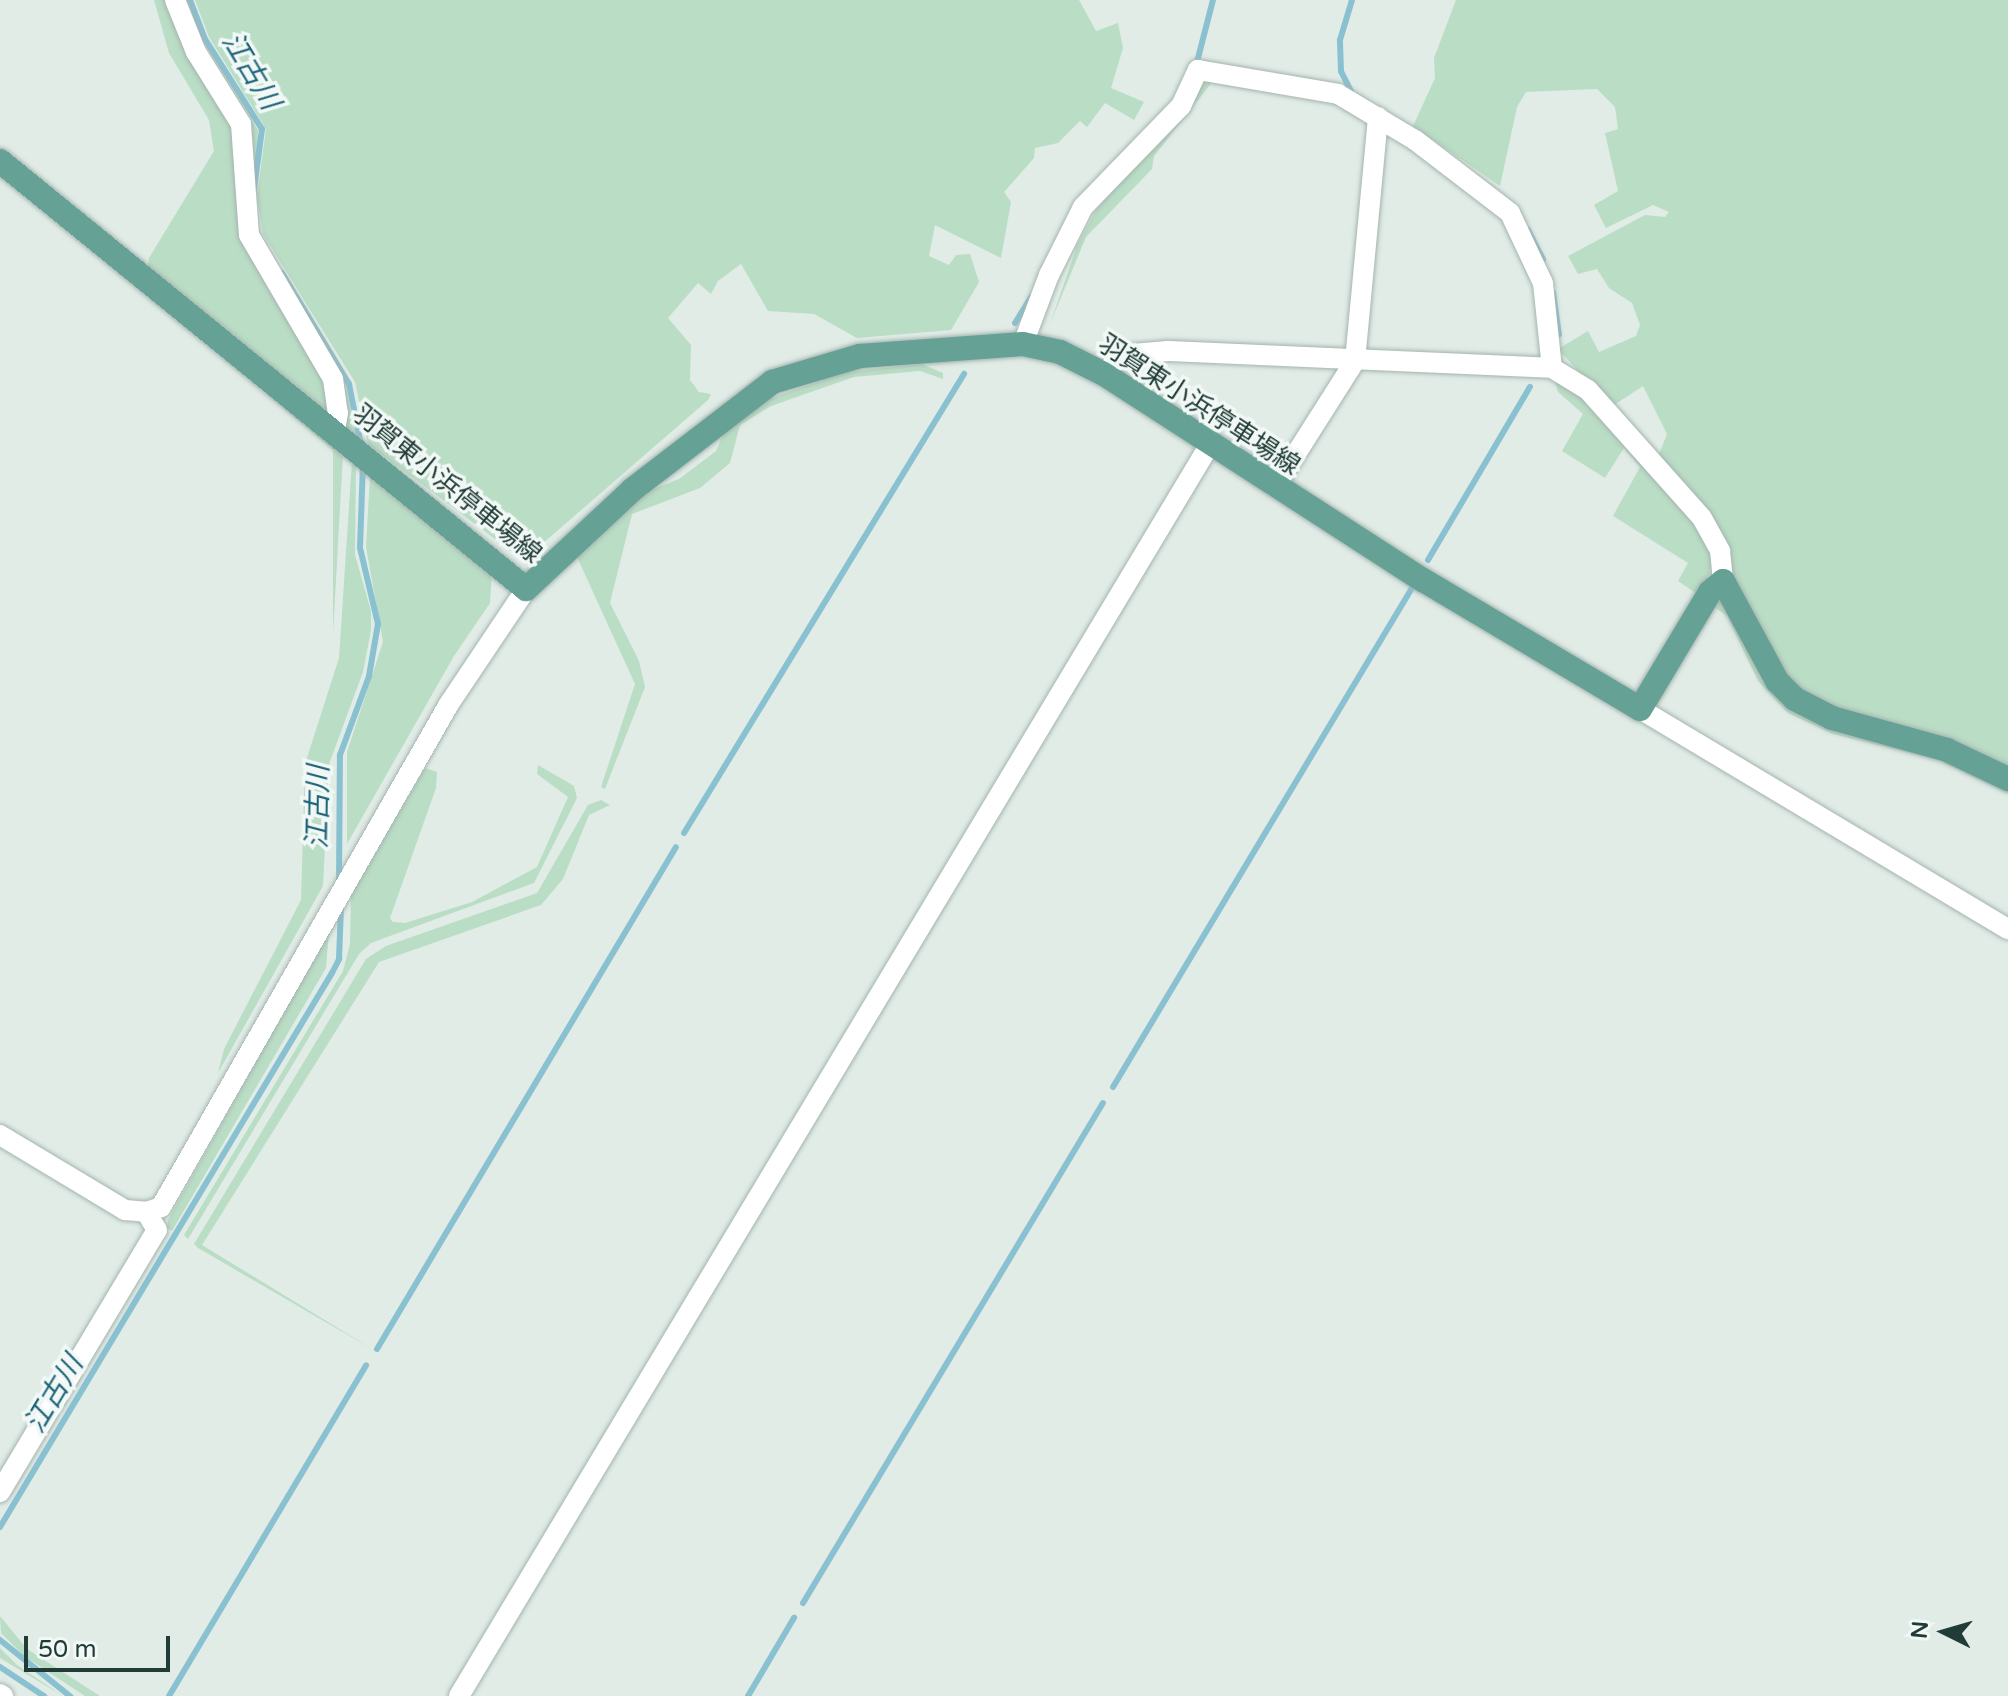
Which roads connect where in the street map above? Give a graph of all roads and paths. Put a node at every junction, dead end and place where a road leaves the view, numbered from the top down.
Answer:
1 (175, 0) edge
2 (1378, 117) junction
3 (0, 161) edge
4 (1023, 344) junction
5 (1355, 361) junction
6 (1552, 368) junction
7 (1104, 374) junction
8 (335, 430) junction
9 (1210, 444) junction
10 (1275, 487) junction
11 (1723, 581) junction
12 (526, 589) junction
13 (1640, 709) junction
14 (2008, 779) edge
15 (2008, 929) edge
16 (0, 1135) edge
17 (146, 1212) junction
18 (0, 1492) edge
19 (459, 1696) edge

1 - 8 street
2 - 4 street
2 - 5 street
2 - 6 street
3 - 8 main road, 羽賀東小浜停車場線
4 - 7 main road, 羽賀東小浜停車場線
4 - 12 main road, 羽賀東小浜停車場線
5 - 6 street
5 - 7 street
5 - 10 street
6 - 11 street
7 - 9 main road, 羽賀東小浜停車場線
8 - 12 main road, 羽賀東小浜停車場線
9 - 10 main road, 羽賀東小浜停車場線
9 - 19 street
10 - 13 main road, 羽賀東小浜停車場線
11 - 13 main road
11 - 14 main road
12 - 17 street
13 - 15 street
16 - 17 street
17 - 18 street

